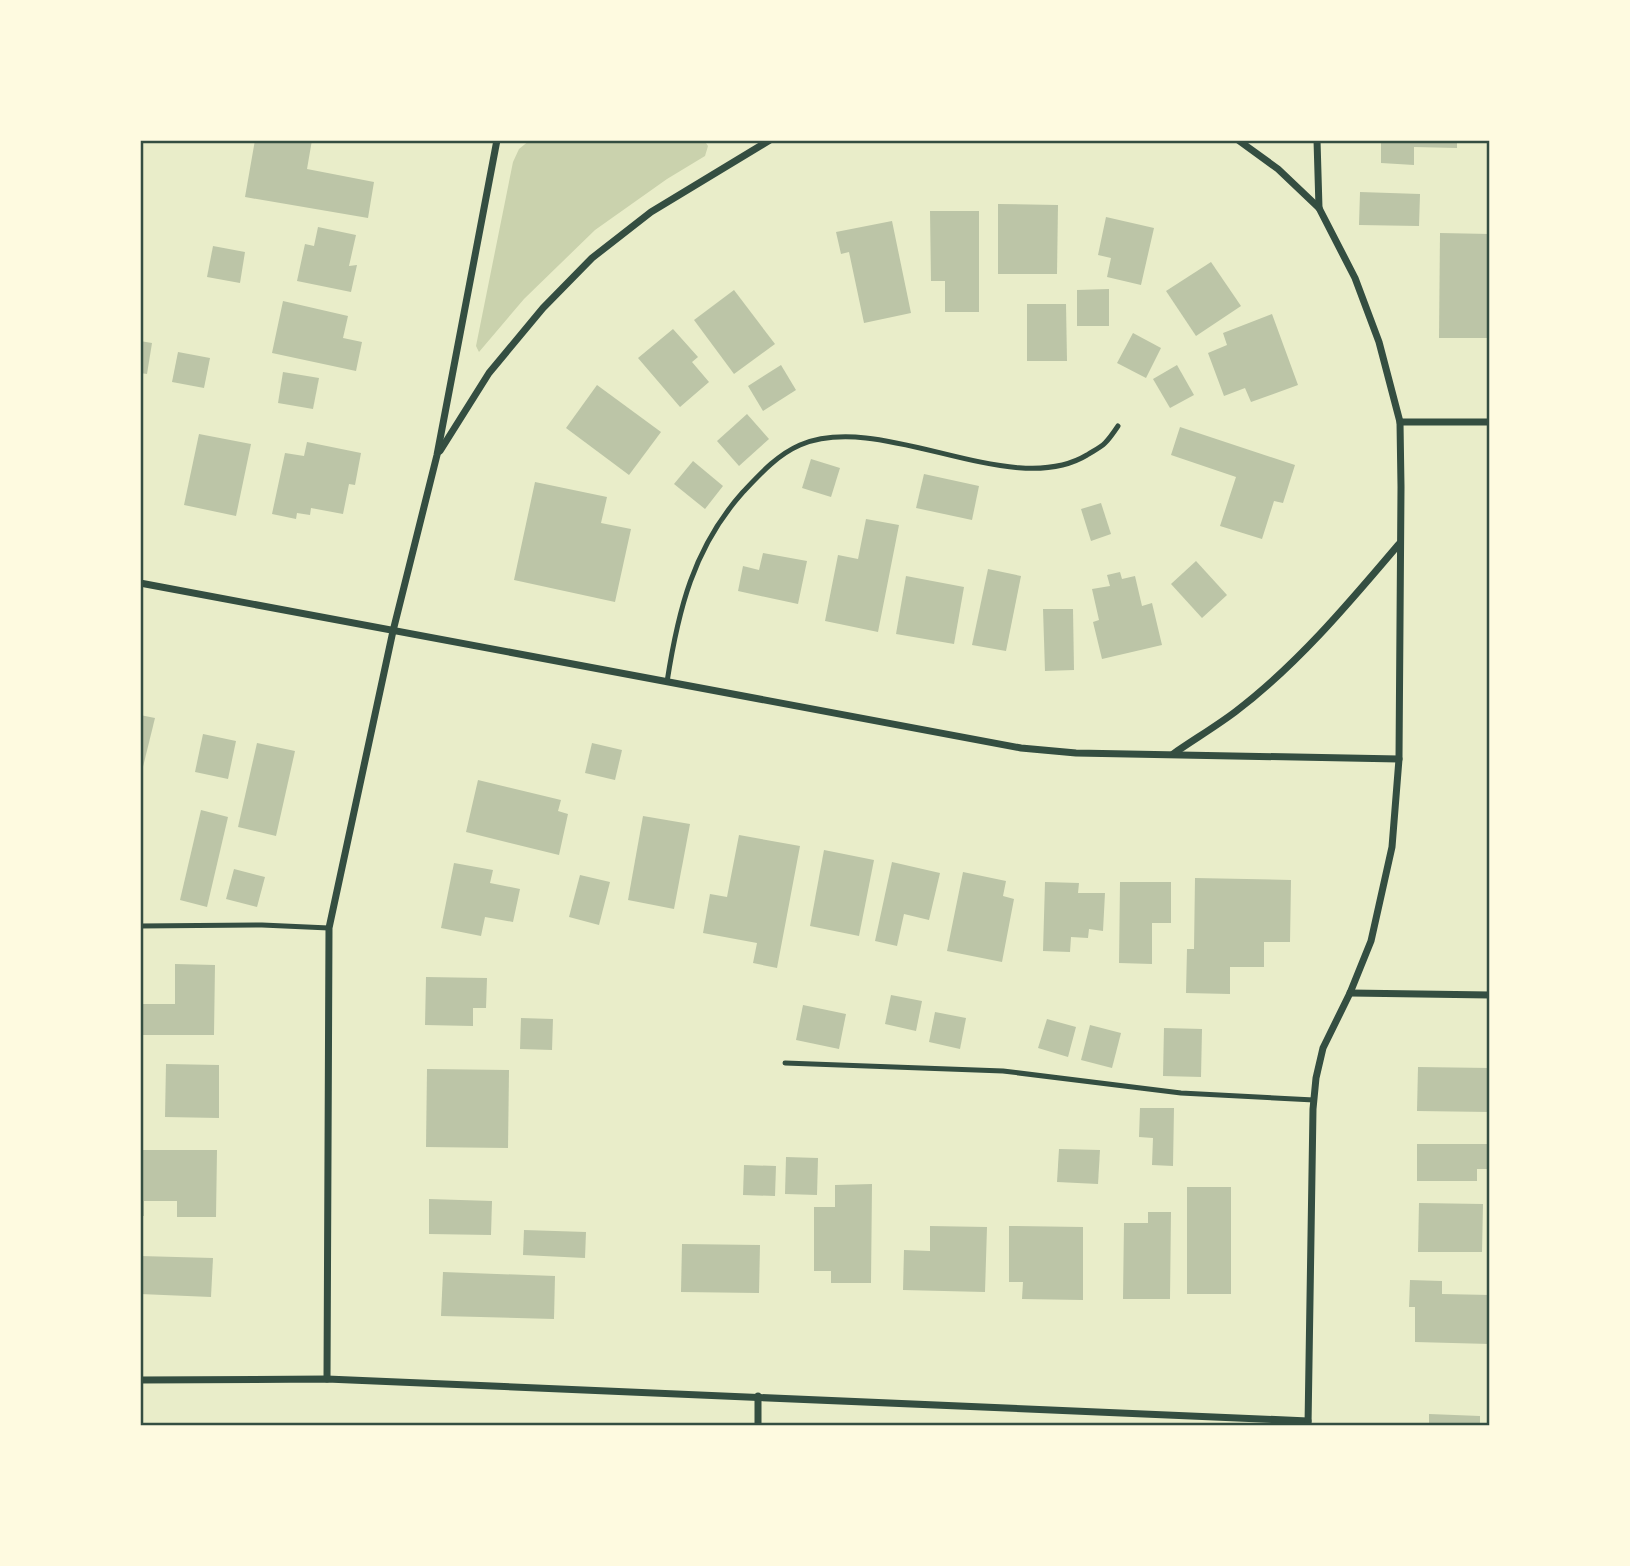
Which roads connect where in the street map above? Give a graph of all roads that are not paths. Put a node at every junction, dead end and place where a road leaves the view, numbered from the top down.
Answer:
1 (497, 140) edge
2 (770, 140) edge
3 (1238, 140) edge
4 (1317, 140) edge
5 (1320, 208) junction
6 (1400, 422) junction
7 (1490, 422) edge
8 (1118, 426) dead end
9 (437, 455) junction
10 (1399, 544) junction
11 (140, 583) edge
12 (393, 631) junction
13 (667, 682) junction
14 (1172, 755) junction
15 (1399, 759) junction
16 (140, 926) edge
17 (329, 928) junction
18 (1350, 993) junction
19 (1490, 995) edge
20 (785, 1063) dead end
21 (1314, 1100) junction
22 (327, 1379) junction
23 (140, 1380) edge
24 (758, 1396) junction
25 (1308, 1424) edge
26 (758, 1426) edge

1 - 9 street
2 - 9 street
3 - 5 street
4 - 5 street
5 - 6 street
6 - 7 street
6 - 10 street
8 - 13 lane
9 - 12 street
10 - 14 street
10 - 15 street
11 - 12 street
12 - 13 street
12 - 17 street
13 - 14 street
14 - 15 street
15 - 18 street
16 - 17 lane
17 - 22 street
18 - 19 street
18 - 21 street
20 - 21 lane
21 - 25 street
22 - 23 street
22 - 24 street
24 - 25 street
24 - 26 street

